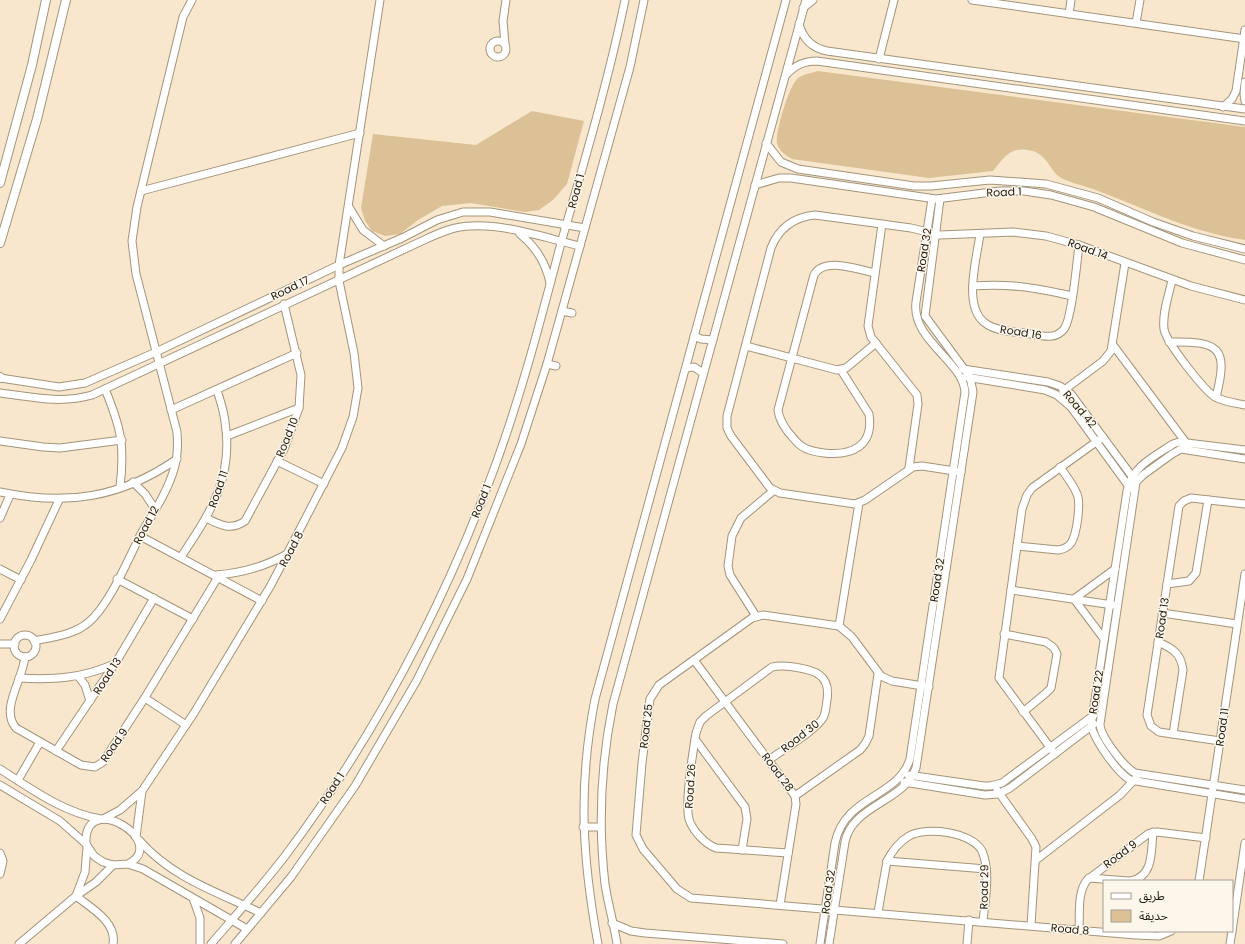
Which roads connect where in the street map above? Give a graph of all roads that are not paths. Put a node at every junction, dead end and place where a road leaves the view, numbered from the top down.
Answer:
1 (46, 0) edge
2 (66, 0) edge
3 (192, 0) edge
4 (380, 0) edge
5 (506, 0) edge
6 (625, 0) edge
7 (644, 0) edge
8 (786, 0) edge
9 (806, 0) edge
10 (813, 0) edge
11 (894, 0) edge
12 (972, 0) edge
13 (1071, 0) edge
14 (1140, 0) edge
15 (803, 8) junction
16 (1069, 14) junction
17 (503, 21) junction
18 (799, 23) junction
19 (1136, 24) junction
20 (1245, 30) edge
21 (1244, 39) edge
22 (492, 43) junction
23 (505, 44) junction
24 (879, 58) junction
25 (785, 75) junction
26 (1245, 82) edge
27 (1245, 101) edge
28 (1182, 102) junction
29 (1223, 107) junction
30 (1245, 109) edge
31 (1180, 113) junction
32 (1245, 121) edge
33 (360, 133) junction
34 (766, 143) junction
35 (0, 182) edge
36 (755, 185) junction
37 (141, 191) junction
38 (932, 199) junction
39 (940, 199) junction
40 (349, 207) junction
41 (882, 224) junction
42 (566, 225) junction
43 (585, 228) junction
44 (518, 232) junction
45 (927, 232) junction
46 (980, 234) junction
47 (935, 235) junction
48 (562, 242) junction
49 (0, 243) edge
50 (1079, 245) junction
51 (384, 246) junction
52 (580, 246) junction
53 (1245, 249) edge
54 (1245, 260) edge
55 (1125, 263) junction
56 (339, 265) junction
57 (875, 273) junction
58 (1172, 280) junction
59 (339, 281) junction
60 (550, 285) junction
61 (973, 286) junction
62 (1072, 296) junction
63 (1245, 300) edge
64 (284, 304) junction
65 (562, 311) junction
66 (572, 313) dead end
67 (694, 336) junction
68 (712, 340) junction
69 (1169, 342) junction
70 (876, 343) junction
71 (1113, 345) junction
72 (746, 346) junction
73 (156, 352) junction
74 (297, 353) junction
75 (792, 358) junction
76 (159, 364) junction
77 (547, 364) junction
78 (556, 366) dead end
79 (952, 367) junction
80 (686, 368) junction
81 (841, 370) junction
82 (965, 370) junction
83 (704, 373) junction
84 (958, 375) junction
85 (970, 377) junction
86 (0, 378) edge
87 (105, 389) junction
88 (1065, 389) junction
89 (217, 390) junction
90 (0, 393) edge
91 (1058, 395) junction
92 (1216, 397) junction
93 (1245, 405) edge
94 (299, 408) junction
95 (171, 410) junction
96 (227, 436) junction
97 (1103, 437) junction
98 (122, 440) junction
99 (0, 441) edge
100 (1185, 441) junction
101 (1096, 442) junction
102 (1192, 450) junction
103 (1245, 450) edge
104 (176, 458) junction
105 (1245, 459) edge
106 (277, 462) junction
107 (1060, 467) junction
108 (909, 468) junction
109 (953, 471) junction
110 (961, 472) junction
111 (1134, 479) junction
112 (133, 482) junction
113 (324, 484) junction
114 (1128, 486) junction
115 (120, 488) junction
116 (774, 491) junction
117 (0, 492) edge
118 (1134, 492) junction
119 (10, 494) junction
120 (59, 500) junction
121 (1208, 500) junction
122 (860, 503) junction
123 (1245, 504) edge
124 (155, 509) junction
125 (0, 518) edge
126 (206, 518) junction
127 (140, 536) junction
128 (1017, 546) junction
129 (289, 553) junction
130 (181, 557) junction
131 (0, 569) edge
132 (1115, 569) junction
133 (1245, 574) edge
134 (216, 576) junction
135 (117, 579) junction
136 (21, 580) junction
137 (1167, 584) junction
138 (1011, 590) junction
139 (154, 598) junction
140 (1074, 599) junction
141 (262, 601) junction
142 (1109, 604) junction
143 (1118, 606) junction
144 (1162, 613) junction
145 (756, 616) junction
146 (0, 619) edge
147 (193, 619) junction
148 (1238, 624) junction
149 (839, 626) junction
150 (1004, 634) junction
151 (1104, 639) junction
152 (34, 641) junction
153 (1158, 642) junction
154 (0, 644) edge
155 (15, 644) junction
156 (25, 657) junction
157 (694, 660) junction
158 (115, 664) junction
159 (878, 674) junction
160 (78, 676) junction
161 (19, 678) junction
162 (921, 686) junction
163 (928, 687) junction
164 (145, 698) junction
165 (90, 701) junction
166 (725, 702) junction
167 (1023, 712) junction
168 (1092, 716) junction
169 (1101, 716) junction
170 (186, 725) junction
171 (1091, 726) junction
172 (1173, 734) junction
173 (695, 739) junction
174 (1220, 741) junction
175 (40, 742) junction
176 (1050, 747) junction
177 (56, 751) junction
178 (1055, 754) junction
179 (769, 760) junction
180 (0, 769) edge
181 (903, 774) junction
182 (1138, 774) junction
183 (912, 776) junction
184 (18, 780) junction
185 (896, 781) junction
186 (1134, 781) junction
187 (907, 782) junction
188 (0, 784) edge
189 (1214, 785) junction
190 (994, 786) junction
191 (1245, 790) edge
192 (142, 791) junction
193 (1000, 794) junction
194 (1212, 794) junction
195 (795, 796) junction
196 (1245, 799) edge
197 (102, 819) junction
198 (583, 827) junction
199 (601, 827) junction
200 (1153, 832) junction
201 (137, 838) junction
202 (1206, 838) junction
203 (1245, 843) edge
204 (87, 846) junction
205 (742, 850) junction
206 (0, 853) edge
207 (788, 853) junction
208 (1036, 860) junction
209 (887, 861) junction
210 (128, 864) junction
211 (113, 865) junction
212 (986, 869) junction
213 (0, 874) edge
214 (1089, 878) junction
215 (1116, 880) edge
216 (1133, 880) edge
217 (1199, 880) edge
218 (76, 896) junction
219 (193, 898) junction
220 (245, 905) junction
221 (780, 905) junction
222 (826, 908) junction
223 (834, 909) junction
224 (261, 912) junction
225 (878, 912) junction
226 (232, 920) junction
227 (969, 920) junction
228 (983, 921) junction
229 (612, 923) junction
230 (1233, 924) edge
231 (1031, 926) junction
232 (247, 929) junction
233 (1079, 930) junction
234 (1103, 932) edge
235 (1104, 932) edge
236 (1169, 932) edge
237 (1232, 932) edge
238 (20, 944) edge
239 (113, 944) edge
240 (200, 944) edge
241 (211, 944) edge
242 (235, 944) edge
243 (598, 944) edge
244 (617, 944) edge
245 (783, 944) edge
246 (820, 944) edge
247 (829, 944) edge
248 (966, 944) edge
249 (1230, 944) edge

1 - 35 street
2 - 49 street
3 - 37 street, Road 12
4 - 33 street, Road 8
5 - 17 street
6 - 42 street, Road 1
7 - 43 street, Road 1
8 - 67 street
9 - 15 street
10 - 15 street
11 - 24 street
12 - 16 street
13 - 16 street
14 - 19 street
15 - 18 street
16 - 19 street
17 - 22 street
17 - 23 street
18 - 24 street
18 - 25 street
19 - 21 street
20 - 21 street
21 - 29 street
22 - 23 street
22 - 23 street
24 - 28 street
25 - 31 street
25 - 34 street
26 - 27 street
28 - 29 street
28 - 31 street
29 - 30 street
31 - 32 street
33 - 37 street
33 - 40 street, Road 8
34 - 36 street
34 - 53 street, Road 1
36 - 38 street, Road 1
36 - 68 street
37 - 73 street, Road 12
38 - 39 street, Road 1
38 - 45 street, Road 32
39 - 47 street, Road 32
39 - 54 street, Road 1
40 - 51 street
40 - 56 street, Road 8
41 - 45 street, Road 14
41 - 57 street
41 - 72 street, Road 14
42 - 43 street, Road 17
42 - 48 street, Road 1
42 - 51 street, Road 17
43 - 52 street, Road 1
44 - 48 street, Road 17
44 - 59 street, Road 17
44 - 60 street
45 - 47 street, Road 14
45 - 79 street, Road 32
46 - 47 street, Road 14
46 - 50 street, Road 14
46 - 61 street, Road 16
47 - 82 street, Road 32
48 - 52 street, Road 17
48 - 60 street, Road 1
50 - 55 street, Road 14
50 - 62 street, Road 16
51 - 56 street, Road 17
52 - 65 street, Road 1
55 - 58 street, Road 14
55 - 71 street
56 - 59 street, Road 8
56 - 73 street, Road 17
57 - 70 street
57 - 75 street
58 - 63 street, Road 14
58 - 69 street
59 - 64 street, Road 17
59 - 113 street, Road 8
60 - 220 street, Road 1
61 - 62 street
61 - 62 street, Road 16
64 - 74 street, Road 10
64 - 76 street, Road 17
65 - 66 street
65 - 77 street, Road 1
67 - 68 street
67 - 80 street
68 - 83 street
69 - 92 street
69 - 92 street
70 - 81 street
70 - 108 street
71 - 88 street
71 - 100 street
72 - 75 street
72 - 116 street, Road 14
73 - 76 street, Road 12
73 - 86 street, Road 17
74 - 89 street
74 - 94 street, Road 10
75 - 81 street
75 - 81 street
76 - 87 street, Road 17
76 - 95 street, Road 12
77 - 78 street
77 - 224 street, Road 1
79 - 82 street, Road 42
79 - 84 street, Road 32
80 - 83 street
80 - 198 street
82 - 85 street, Road 32
82 - 88 street, Road 42
83 - 199 street
84 - 85 street, Road 42
84 - 109 street, Road 32
85 - 91 street, Road 42
85 - 110 street, Road 32
87 - 90 street, Road 17
87 - 98 street
88 - 91 street
88 - 97 street, Road 42
89 - 95 street
89 - 96 street, Road 11
91 - 101 street, Road 42
92 - 93 street
94 - 96 street
94 - 106 street, Road 10
95 - 104 street, Road 12
96 - 126 street, Road 11
97 - 101 street
97 - 111 street, Road 42
98 - 99 street
98 - 115 street
100 - 102 street
100 - 103 street
100 - 111 street
101 - 107 street
101 - 114 street, Road 42
102 - 105 street
102 - 111 street
104 - 112 street
104 - 124 street, Road 12
106 - 113 street
106 - 126 street, Road 10
107 - 128 street
107 - 128 street
108 - 109 street
108 - 122 street
109 - 110 street
109 - 162 street, Road 32
110 - 163 street, Road 32
111 - 114 street, Road 22
111 - 118 street, Road 22
112 - 115 street
112 - 124 street
113 - 129 street, Road 8
114 - 118 street, Road 42
114 - 132 street, Road 22
115 - 120 street
116 - 122 street
116 - 145 street
117 - 119 street
118 - 143 street, Road 22
119 - 120 street
119 - 125 street
120 - 136 street
121 - 123 street, Road 13
121 - 137 street
121 - 137 street, Road 13
122 - 149 street
124 - 127 street, Road 12
126 - 130 street, Road 11
127 - 130 street
127 - 135 street, Road 12
128 - 138 street
129 - 134 street
129 - 141 street, Road 8
130 - 134 street
131 - 136 street
132 - 140 street
132 - 142 street, Road 22
133 - 148 street, Road 11
134 - 141 street
134 - 147 street, Road 9
135 - 139 street
135 - 152 street, Road 12
136 - 146 street
137 - 144 street, Road 13
138 - 140 street
138 - 150 street
139 - 147 street
139 - 158 street, Road 13
140 - 142 street
140 - 151 street
141 - 170 street, Road 8
142 - 143 street
142 - 151 street, Road 22
143 - 169 street, Road 22
144 - 148 street
144 - 153 street, Road 13
145 - 149 street
145 - 157 street, Road 25
147 - 164 street, Road 9
148 - 174 street, Road 11
149 - 159 street
150 - 167 street
150 - 167 street
151 - 168 street, Road 22
152 - 155 street
152 - 156 street
153 - 172 street
153 - 172 street, Road 13
154 - 155 street
155 - 156 street
156 - 161 street, Road 9
157 - 166 street, Road 28
157 - 221 street, Road 25
158 - 160 street
158 - 165 street, Road 13
159 - 162 street
159 - 195 street
160 - 161 street
160 - 165 street
161 - 175 street, Road 9
162 - 163 street
162 - 181 street, Road 32
163 - 183 street, Road 32
164 - 170 street
164 - 177 street, Road 9
165 - 177 street, Road 13
166 - 173 street, Road 26
166 - 179 street, Road 28
166 - 179 street, Road 30
167 - 176 street
168 - 169 street
168 - 171 street, Road 22
168 - 176 street
169 - 171 street
169 - 182 street, Road 22
170 - 192 street, Road 8
171 - 178 street
171 - 186 street, Road 22
172 - 174 street, Road 13
173 - 205 street
173 - 205 street, Road 26
174 - 189 street, Road 11
175 - 177 street, Road 9
175 - 184 street
176 - 178 street
176 - 190 street
178 - 193 street
179 - 195 street, Road 28
180 - 184 street
181 - 183 street
181 - 185 street, Road 32
182 - 186 street
182 - 189 street
183 - 187 street, Road 32
183 - 190 street
184 - 197 street
185 - 187 street
185 - 222 street, Road 32
186 - 194 street, Road 22
186 - 208 street
187 - 193 street
187 - 223 street, Road 32
188 - 204 street
189 - 191 street
189 - 194 street, Road 11
190 - 193 street
192 - 197 street, Road 8
192 - 201 street, Road 8
193 - 208 street
194 - 196 street, Road 22
194 - 202 street, Road 11
195 - 207 street, Road 28
197 - 201 street
197 - 204 street
198 - 199 street
198 - 243 street
199 - 229 street
200 - 202 street
200 - 214 street, Road 9
200 - 216 street
201 - 210 street
201 - 220 street
202 - 217 street, Road 11
203 - 230 street
204 - 211 street
204 - 218 street
205 - 207 street, Road 26
206 - 213 street
207 - 221 street, Road 28
208 - 231 street
209 - 212 street
209 - 212 street, Road 29
209 - 225 street, Road 29
210 - 211 street
210 - 219 street
211 - 218 street
212 - 228 street, Road 29
214 - 215 street
214 - 233 street
218 - 238 street
218 - 239 street
219 - 226 street
219 - 240 street
220 - 224 street
220 - 226 street, Road 1
221 - 222 street, Road 25
222 - 223 street, Road 25
222 - 246 street, Road 32
223 - 225 street, Road 8
223 - 247 street, Road 32
224 - 232 street, Road 1
225 - 227 street, Road 8
226 - 232 street
226 - 241 street, Road 1
227 - 228 street, Road 8
227 - 248 street
228 - 231 street, Road 8
229 - 244 street
229 - 245 street
231 - 233 street, Road 8
232 - 242 street, Road 1
233 - 234 street, Road 8
235 - 236 street, Road 8
237 - 249 street

